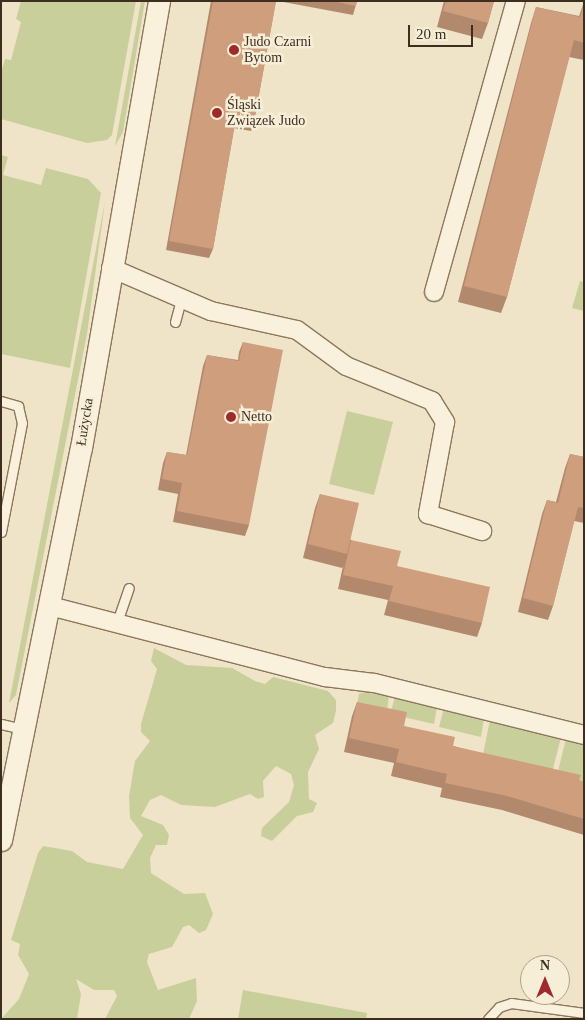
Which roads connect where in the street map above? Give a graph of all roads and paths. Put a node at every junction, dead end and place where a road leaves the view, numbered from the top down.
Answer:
1 (159, 1) edge
2 (516, 1) edge
3 (111, 268) junction
4 (434, 292) dead end
5 (181, 299) junction
6 (176, 322) dead end
7 (1, 401) edge
8 (482, 531) dead end
9 (1, 532) edge
10 (129, 588) dead end
11 (50, 606) junction
12 (117, 622) junction
13 (1, 724) edge
14 (23, 729) junction
15 (584, 735) edge
16 (1, 840) edge
17 (584, 1013) edge
18 (488, 1019) edge

1 - 3 street, Łużycka
2 - 4 street
3 - 5 street
3 - 11 street, Łużycka
5 - 6 lane
5 - 8 street
7 - 9 lane
10 - 12 lane
11 - 12 street
11 - 14 street, Łużycka
12 - 15 street
13 - 14 lane
14 - 16 street, Łużycka
17 - 18 lane

